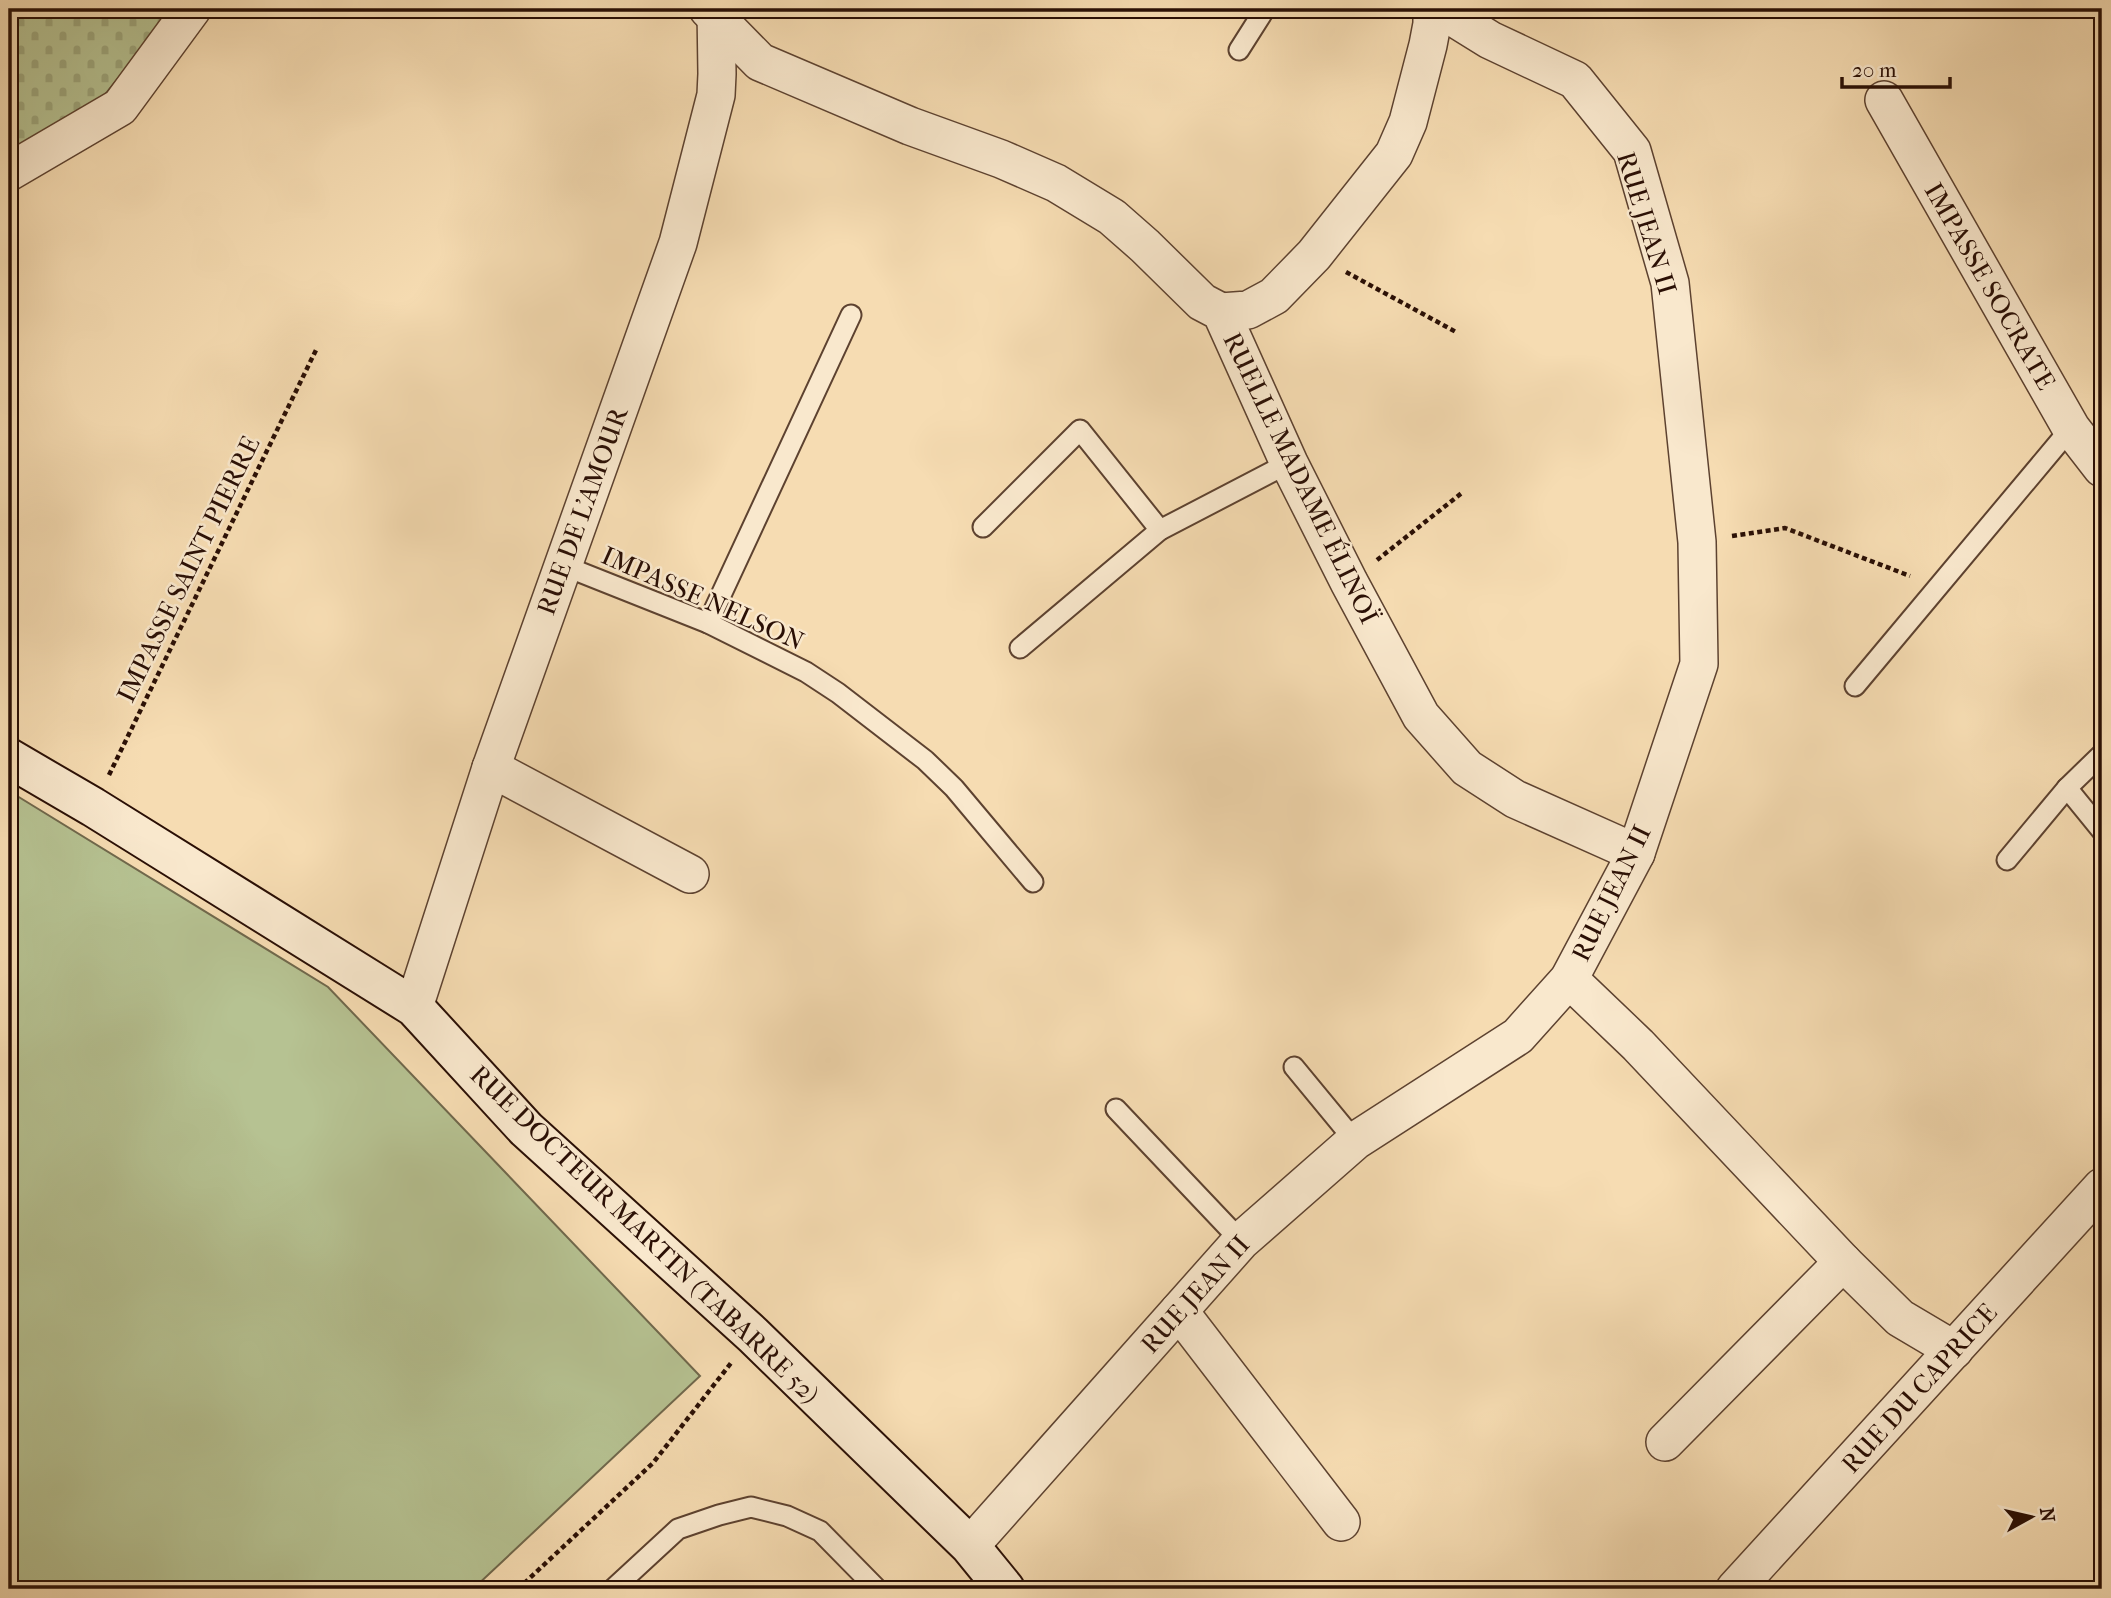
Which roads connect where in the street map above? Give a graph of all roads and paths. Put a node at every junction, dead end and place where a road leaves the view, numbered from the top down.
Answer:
1 (192, 9) edge
2 (1265, 9) edge
3 (1432, 9) edge
4 (1440, 9) edge
5 (713, 11) edge
6 (1239, 51) dead end
7 (1884, 100) dead end
8 (9, 172) edge
9 (1314, 255) junction
10 (1221, 312) junction
11 (851, 315) dead end
12 (1456, 332) dead end
13 (317, 348) dead end
14 (2071, 428) junction
15 (1289, 463) junction
16 (2102, 468) edge
17 (1463, 492) dead end
18 (983, 527) dead end
19 (1160, 530) junction
20 (1697, 542) junction
21 (562, 565) junction
22 (1349, 582) junction
23 (1938, 586) junction
24 (708, 623) junction
25 (1020, 648) dead end
26 (1855, 686) dead end
27 (2102, 754) edge
28 (9, 758) edge
29 (491, 768) junction
30 (2067, 788) junction
31 (93, 807) junction
32 (2102, 831) edge
33 (1636, 853) junction
34 (2007, 860) dead end
35 (690, 874) dead end
36 (1033, 882) dead end
37 (1569, 979) junction
38 (414, 1007) junction
39 (1294, 1067) dead end
40 (1116, 1109) dead end
41 (1355, 1141) junction
42 (2102, 1187) edge
43 (1241, 1241) junction
44 (1843, 1262) junction
45 (1179, 1311) junction
46 (753, 1335) junction
47 (1954, 1350) junction
48 (1665, 1442) dead end
49 (1341, 1522) dead end
50 (970, 1546) junction
51 (518, 1589) edge
52 (613, 1589) edge
53 (877, 1589) edge
54 (1005, 1589) edge
55 (1735, 1589) edge

1 - 8 street
2 - 6 lane
3 - 9 street
4 - 20 street, RUE JEAN II
5 - 10 street, RUELLE MADAME ÉLINOÏ
5 - 21 street, RUE DE L'AMOUR
7 - 14 street, IMPASSE SOCRATE
9 - 10 street
9 - 12 path
10 - 15 street, RUELLE MADAME ÉLINOÏ
11 - 24 lane
13 - 31 path, IMPASSE SAINT PIERRE
14 - 16 street, IMPASSE SOCRATE
14 - 23 lane
15 - 19 lane
15 - 22 street, RUELLE MADAME ÉLINOÏ
17 - 22 path
18 - 19 lane
19 - 25 lane
20 - 23 path
20 - 33 street, RUE JEAN II
21 - 24 lane, IMPASSE NELSON
21 - 29 street, RUE DE L'AMOUR
22 - 33 street, RUELLE MADAME ÉLINOÏ
23 - 26 lane
24 - 36 lane, IMPASSE NELSON
27 - 30 lane
28 - 31 street, RUE DOCTEUR MARTIN (TABARRE 52)
29 - 35 street
29 - 38 street, RUE DE L'AMOUR
30 - 32 lane
30 - 34 lane
31 - 38 street, RUE DOCTEUR MARTIN (TABARRE 52)
33 - 37 street, RUE JEAN II
37 - 41 street, RUE JEAN II
37 - 44 street
38 - 46 street, RUE DOCTEUR MARTIN (TABARRE 52)
39 - 41 lane
40 - 43 lane
41 - 43 street, RUE JEAN II
42 - 47 street, RUE DU CAPRICE
43 - 45 street, RUE JEAN II
44 - 47 street
44 - 48 street
45 - 49 street
45 - 50 street, RUE JEAN II
46 - 50 street, RUE DOCTEUR MARTIN (TABARRE 52)
46 - 51 path
47 - 55 street, RUE DU CAPRICE
50 - 54 street, RUE DOCTEUR MARTIN (TABARRE 52)
52 - 53 lane

